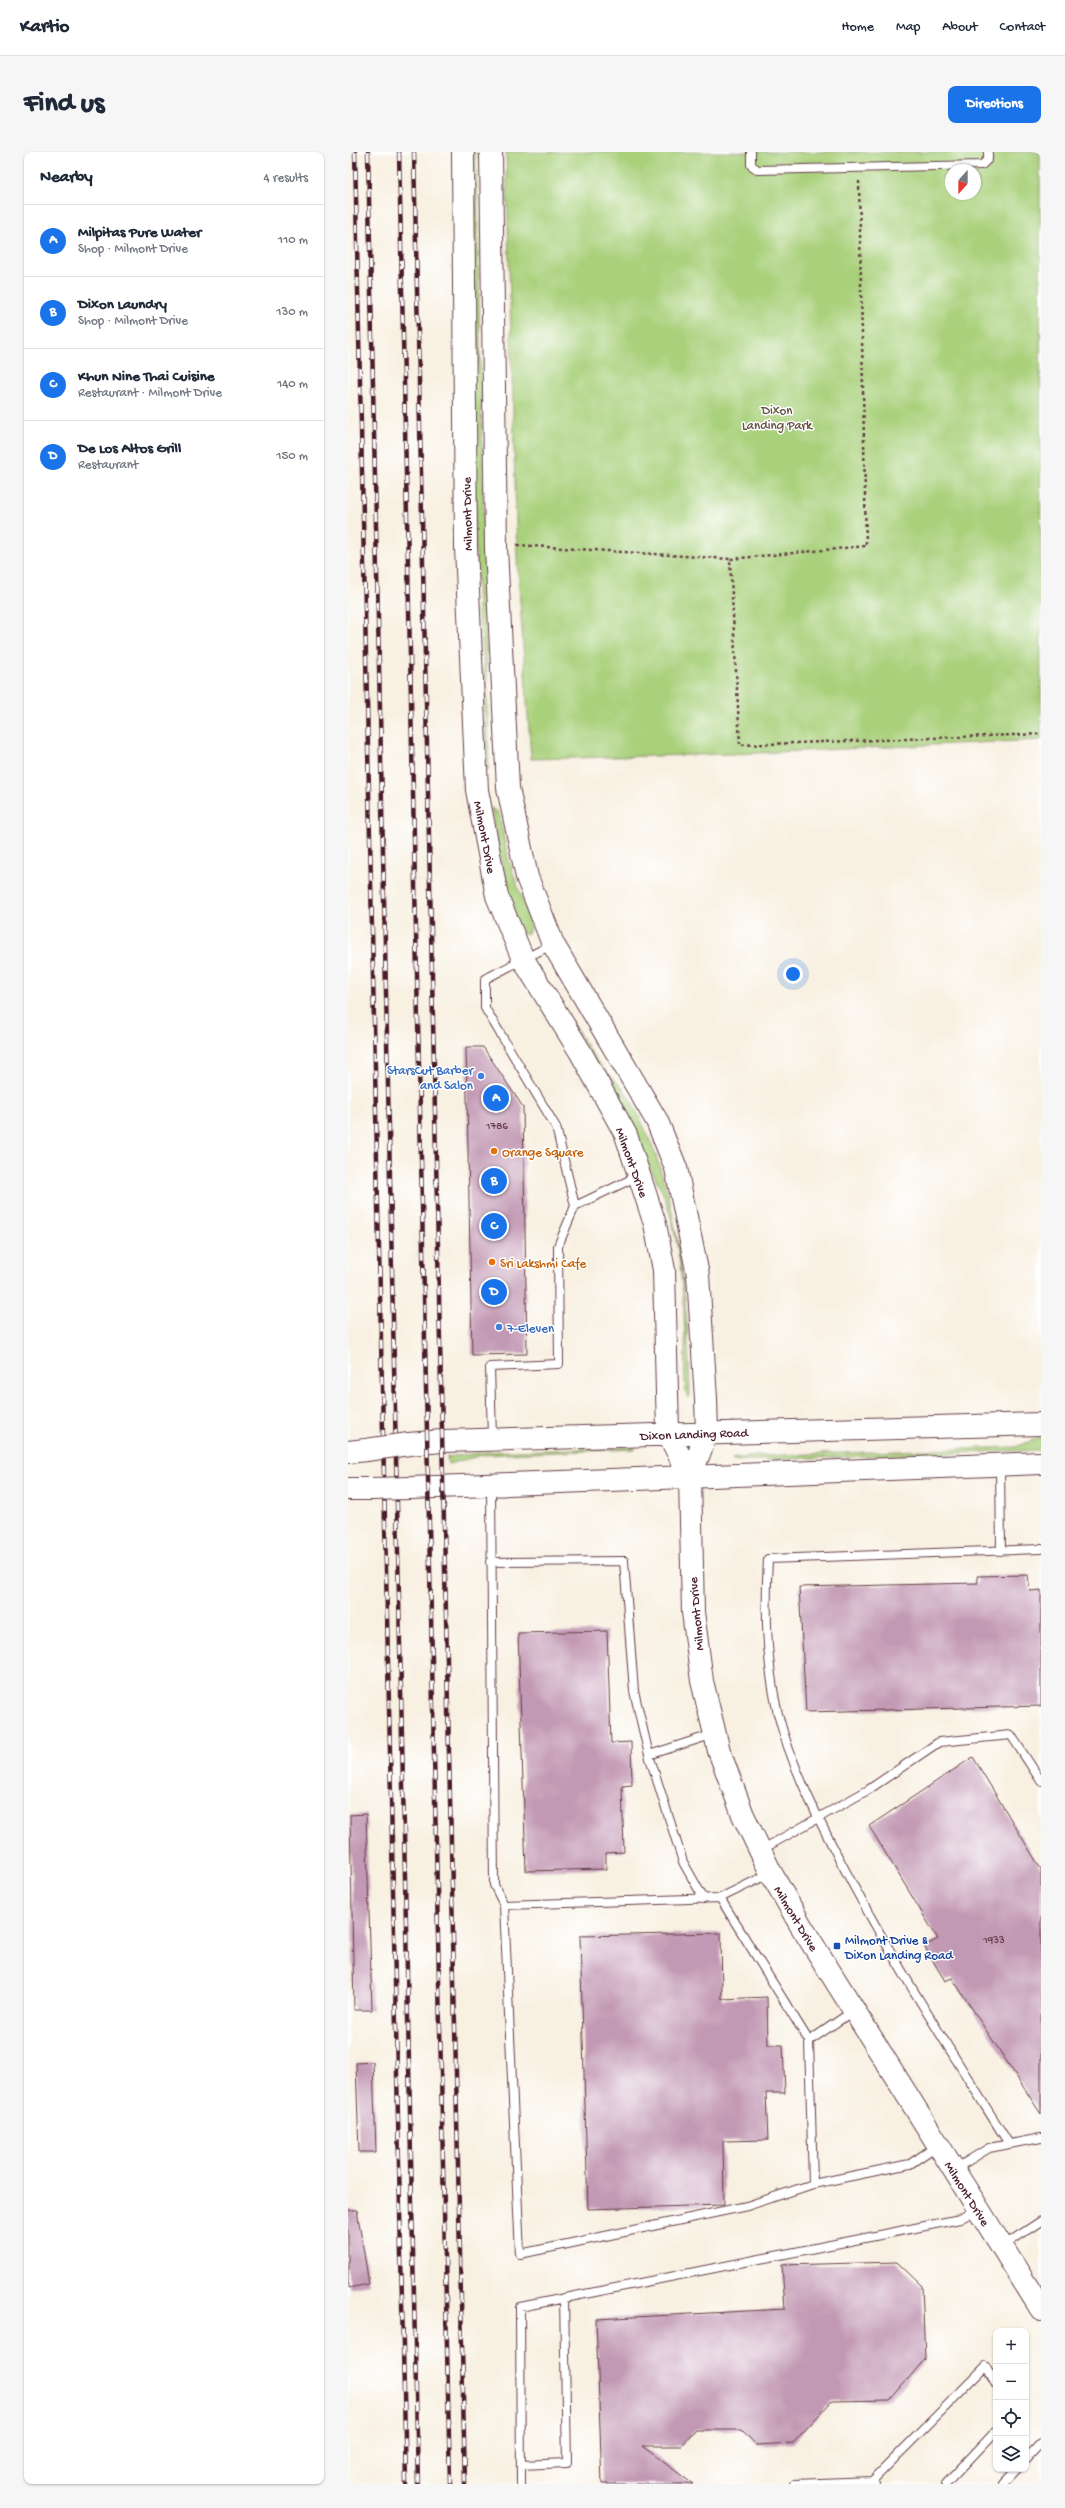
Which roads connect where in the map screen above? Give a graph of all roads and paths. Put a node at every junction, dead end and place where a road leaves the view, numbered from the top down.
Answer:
1 (463, 152) edge
2 (490, 152) edge
3 (751, 152) edge
4 (988, 152) edge
5 (858, 168) junction
6 (517, 546) dead end
7 (730, 559) junction
8 (1041, 734) edge
9 (553, 944) junction
10 (523, 958) junction
11 (639, 1175) junction
12 (575, 1206) junction
13 (1041, 1424) edge
14 (707, 1432) junction
15 (668, 1433) junction
16 (492, 1439) junction
17 (357, 1451) edge
18 (1041, 1463) edge
19 (1000, 1465) junction
20 (690, 1477) junction
21 (491, 1486) junction
22 (348, 1488) edge
23 (1041, 1549) edge
24 (1001, 1551) junction
25 (490, 1562) junction
26 (715, 1734) junction
27 (648, 1755) junction
28 (1041, 1780) edge
29 (818, 1818) junction
30 (760, 1851) junction
31 (771, 1873) junction
32 (720, 1898) junction
33 (704, 1899) junction
34 (504, 1905) junction
35 (854, 2011) junction
36 (809, 2041) junction
37 (1041, 2138) edge
38 (1009, 2144) junction
39 (938, 2145) junction
40 (954, 2170) junction
41 (813, 2184) junction
42 (978, 2208) junction
43 (1041, 2221) edge
44 (1002, 2246) junction
45 (564, 2298) junction
46 (1041, 2309) edge
47 (993, 2379) edge
48 (993, 2434) edge
49 (1041, 2443) edge
50 (1029, 2456) edge
51 (521, 2465) junction
52 (1014, 2472) edge
53 (874, 2483) edge
54 (521, 2484) edge
55 (794, 2484) edge
56 (946, 2484) edge
57 (1003, 2484) edge

1 - 10 street, Milmont Drive
2 - 9 street, Milmont Drive
3 - 5 lane
4 - 5 lane
5 - 7 path
6 - 7 path
7 - 8 path
9 - 10 lane
9 - 14 street, Milmont Drive
10 - 11 street, Milmont Drive
10 - 12 lane
11 - 12 lane
11 - 15 street, Milmont Drive
12 - 16 lane
13 - 14 street, Dixon Landing Road
14 - 15 street, Dixon Landing Road
14 - 20 street, Milmont Drive
15 - 16 street, Dixon Landing Road
15 - 20 street, Milmont Drive
16 - 17 street, Dixon Landing Road, bridge
18 - 19 street
19 - 20 street
19 - 24 lane
20 - 21 street
20 - 26 street, Milmont Drive
21 - 22 street, bridge
21 - 25 lane
23 - 24 lane
24 - 29 lane
25 - 27 lane
25 - 34 lane
26 - 27 lane
26 - 30 street, Milmont Drive
27 - 33 lane
28 - 29 lane
29 - 30 lane
29 - 38 lane
30 - 31 street, Milmont Drive
31 - 32 lane
31 - 35 street, Milmont Drive
32 - 33 lane
32 - 36 lane
33 - 34 lane
34 - 41 lane
35 - 36 lane
35 - 39 street, Milmont Drive
36 - 41 lane
37 - 38 lane
38 - 40 lane
39 - 40 street, Milmont Drive
39 - 41 lane
40 - 42 street, Milmont Drive
42 - 44 street, Milmont Drive
42 - 45 lane
43 - 44 lane
44 - 46 street, Milmont Drive
45 - 51 lane
45 - 51 lane
47 - 53 lane
48 - 56 lane
49 - 50 lane
51 - 54 lane
52 - 57 lane
53 - 55 lane

